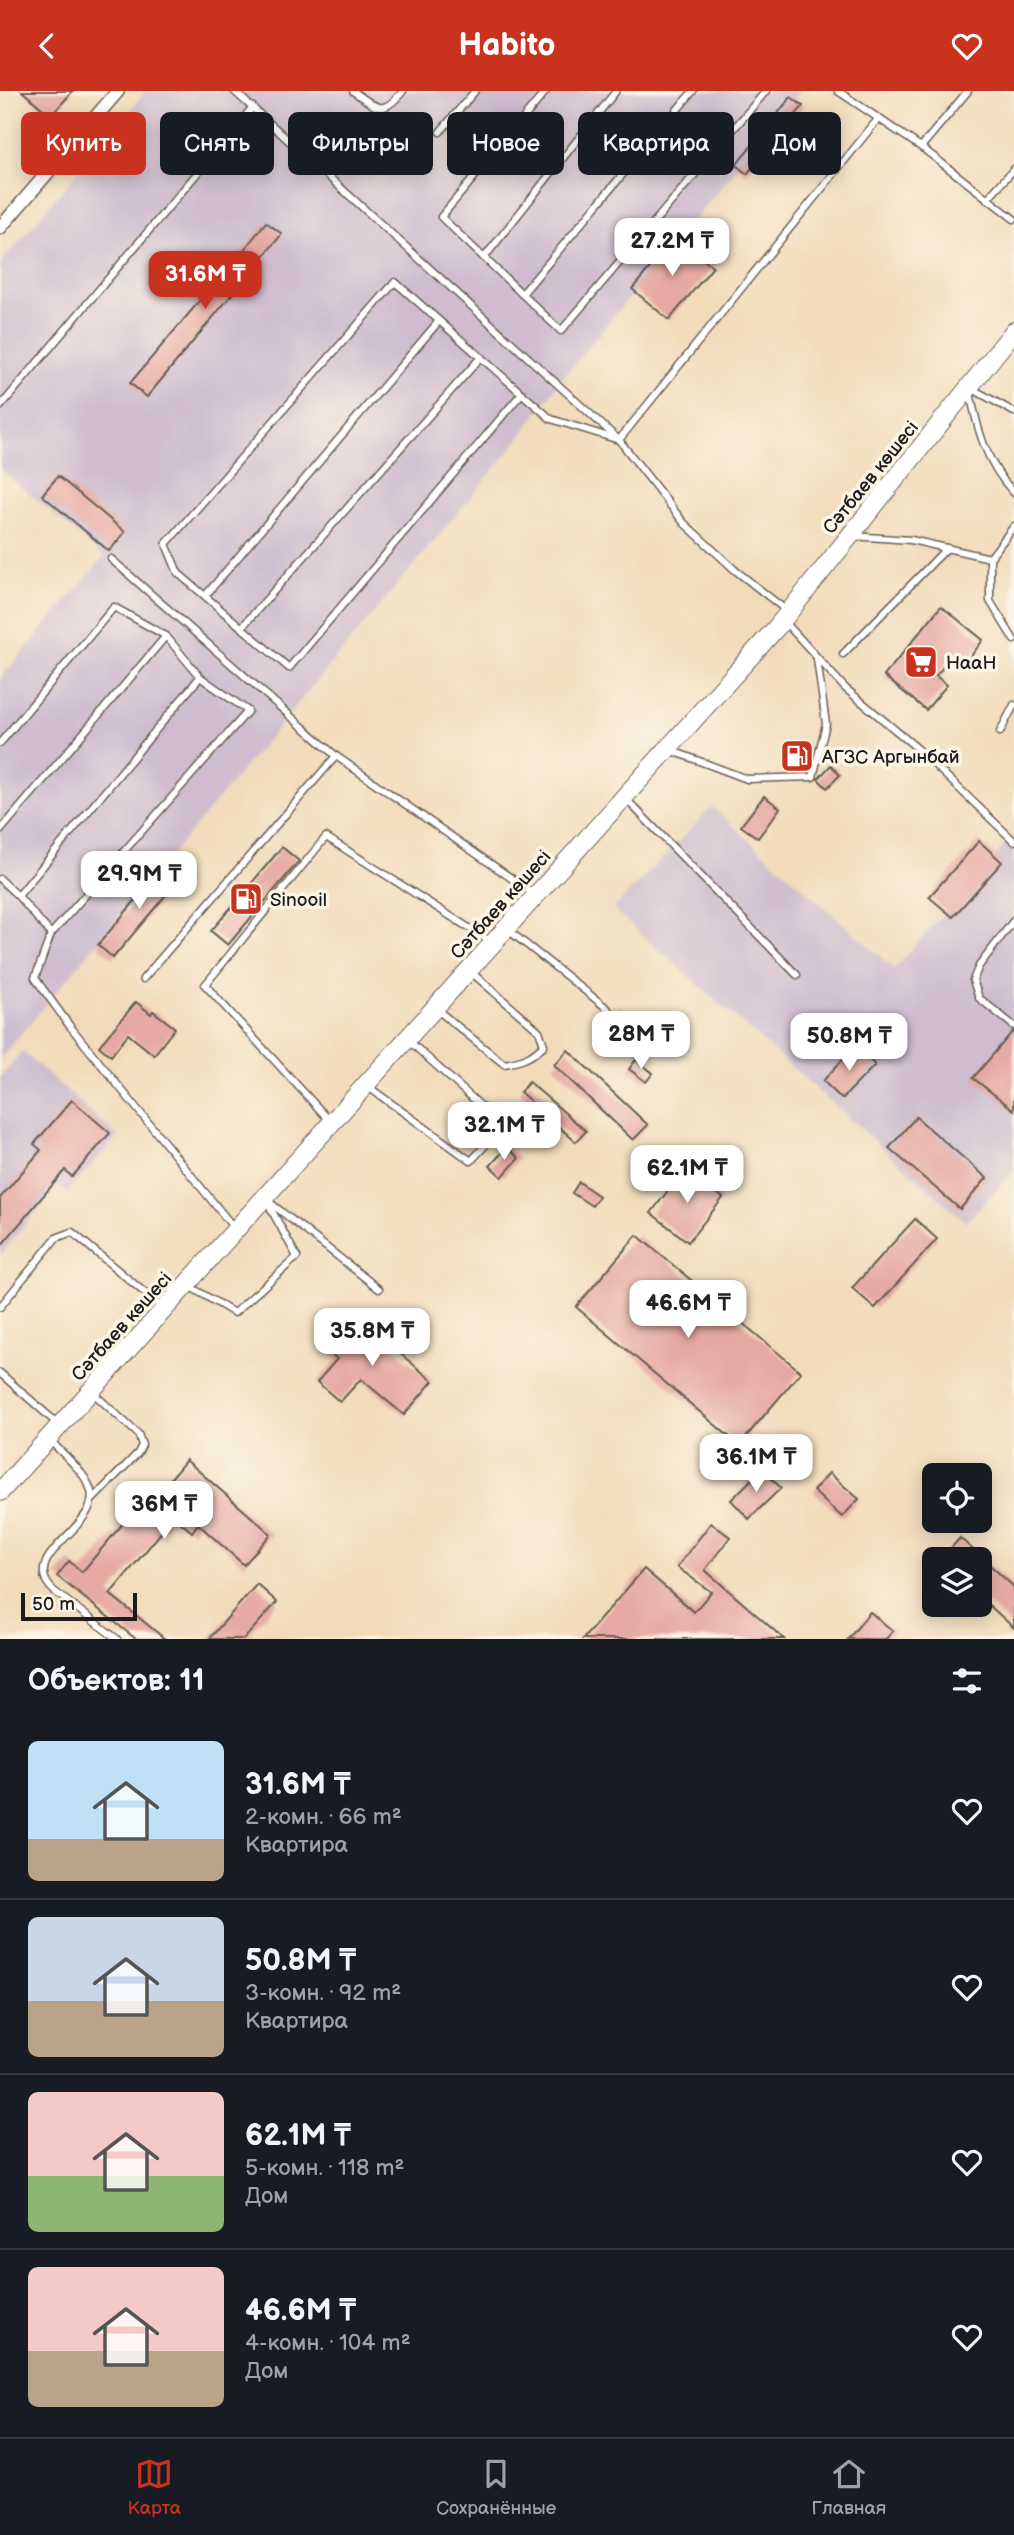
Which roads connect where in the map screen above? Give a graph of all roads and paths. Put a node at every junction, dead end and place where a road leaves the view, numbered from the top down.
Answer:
1 (118, 91) edge
2 (234, 91) edge
3 (353, 91) edge
4 (403, 91) edge
5 (475, 91) edge
6 (546, 91) edge
7 (617, 91) edge
8 (693, 91) edge
9 (766, 91) edge
10 (838, 91) edge
11 (968, 91) edge
12 (253, 107) junction
13 (878, 119) junction
14 (440, 132) dead end
15 (921, 147) junction
16 (1014, 169) edge
17 (987, 199) junction
18 (1014, 219) edge
19 (2, 222) edge
20 (484, 258) junction
21 (522, 294) junction
22 (439, 321) junction
23 (1014, 331) edge
24 (481, 358) junction
25 (969, 387) junction
26 (522, 393) junction
27 (0, 407) edge
28 (1014, 412) edge
29 (619, 440) junction
30 (1014, 492) edge
31 (1014, 526) edge
32 (849, 536) junction
33 (947, 548) junction
34 (990, 558) junction
35 (111, 559) dead end
36 (205, 596) junction
37 (786, 616) junction
38 (242, 627) junction
39 (166, 636) junction
40 (1014, 640) edge
41 (843, 654) dead end
42 (817, 657) junction
43 (200, 677) junction
44 (1014, 705) edge
45 (1000, 732) dead end
46 (0, 743) edge
47 (667, 749) junction
48 (336, 756) junction
49 (624, 797) junction
50 (0, 831) edge
51 (1014, 841) edge
52 (0, 879) edge
53 (536, 895) junction
54 (18, 896) junction
55 (1014, 920) edge
56 (506, 929) junction
57 (51, 934) junction
58 (493, 943) junction
59 (469, 970) junction
60 (797, 975) dead end
61 (142, 979) dead end
62 (435, 1008) junction
63 (608, 1009) dead end
64 (1014, 1026) edge
65 (407, 1039) junction
66 (366, 1085) junction
67 (332, 1123) junction
68 (264, 1198) junction
69 (236, 1230) junction
70 (187, 1285) junction
71 (379, 1289) dead end
72 (0, 1307) edge
73 (165, 1309) junction
74 (0, 1373) edge
75 (91, 1391) junction
76 (54, 1432) junction
77 (0, 1492) edge
78 (92, 1500) junction
79 (117, 1639) edge

1 - 19 street
2 - 12 lane
3 - 4 lane
5 - 14 lane
6 - 20 lane
7 - 20 lane
8 - 21 lane
9 - 21 lane
10 - 13 lane
11 - 15 lane
12 - 27 lane
12 - 29 lane
13 - 15 lane
13 - 29 lane
15 - 17 lane
16 - 17 lane
17 - 18 lane
20 - 21 lane
22 - 24 lane
22 - 36 lane
22 - 36 lane
23 - 25 main road, Сәтбаев көшесі
24 - 26 lane
24 - 38 lane
25 - 28 lane
25 - 30 lane
25 - 32 main road, Сәтбаев көшесі
26 - 29 lane
26 - 38 lane
29 - 37 lane
31 - 34 lane
32 - 33 lane
32 - 37 main road, Сәтбаев көшесі
33 - 34 lane
33 - 41 lane
34 - 40 lane
35 - 48 lane
36 - 38 lane
37 - 42 lane
37 - 47 main road, Сәтбаев көшесі
39 - 43 lane
39 - 46 lane
39 - 50 lane
42 - 47 lane
42 - 51 lane
43 - 54 lane
43 - 57 lane
44 - 45 lane
47 - 49 main road, Сәтбаев көшесі
48 - 53 lane
48 - 61 lane
49 - 53 main road, Сәтбаев көшесі
49 - 60 lane
52 - 54 lane
53 - 56 main road, Сәтбаев көшесі
54 - 57 lane
55 - 64 lane
56 - 58 main road, Сәтбаев көшесі
56 - 63 lane
57 - 69 lane
58 - 59 main road, Сәтбаев көшесі
58 - 67 lane
59 - 62 main road, Сәтбаев көшесі
59 - 62 lane
62 - 65 main road, Сәтбаев көшесі
65 - 66 main road, Сәтбаев көшесі
65 - 66 lane
66 - 67 main road, Сәтбаев көшесі
67 - 68 main road, Сәтбаев көшесі
68 - 69 main road, Сәтбаев көшесі
68 - 70 lane
68 - 71 lane
69 - 70 main road, Сәтбаев көшесі
70 - 73 main road, Сәтбаев көшесі
72 - 73 lane
73 - 75 main road, Сәтбаев көшесі
74 - 76 lane
75 - 76 main road, Сәтбаев көшесі
75 - 78 lane
76 - 77 main road, Сәтбаев көшесі
76 - 78 lane
78 - 79 lane

